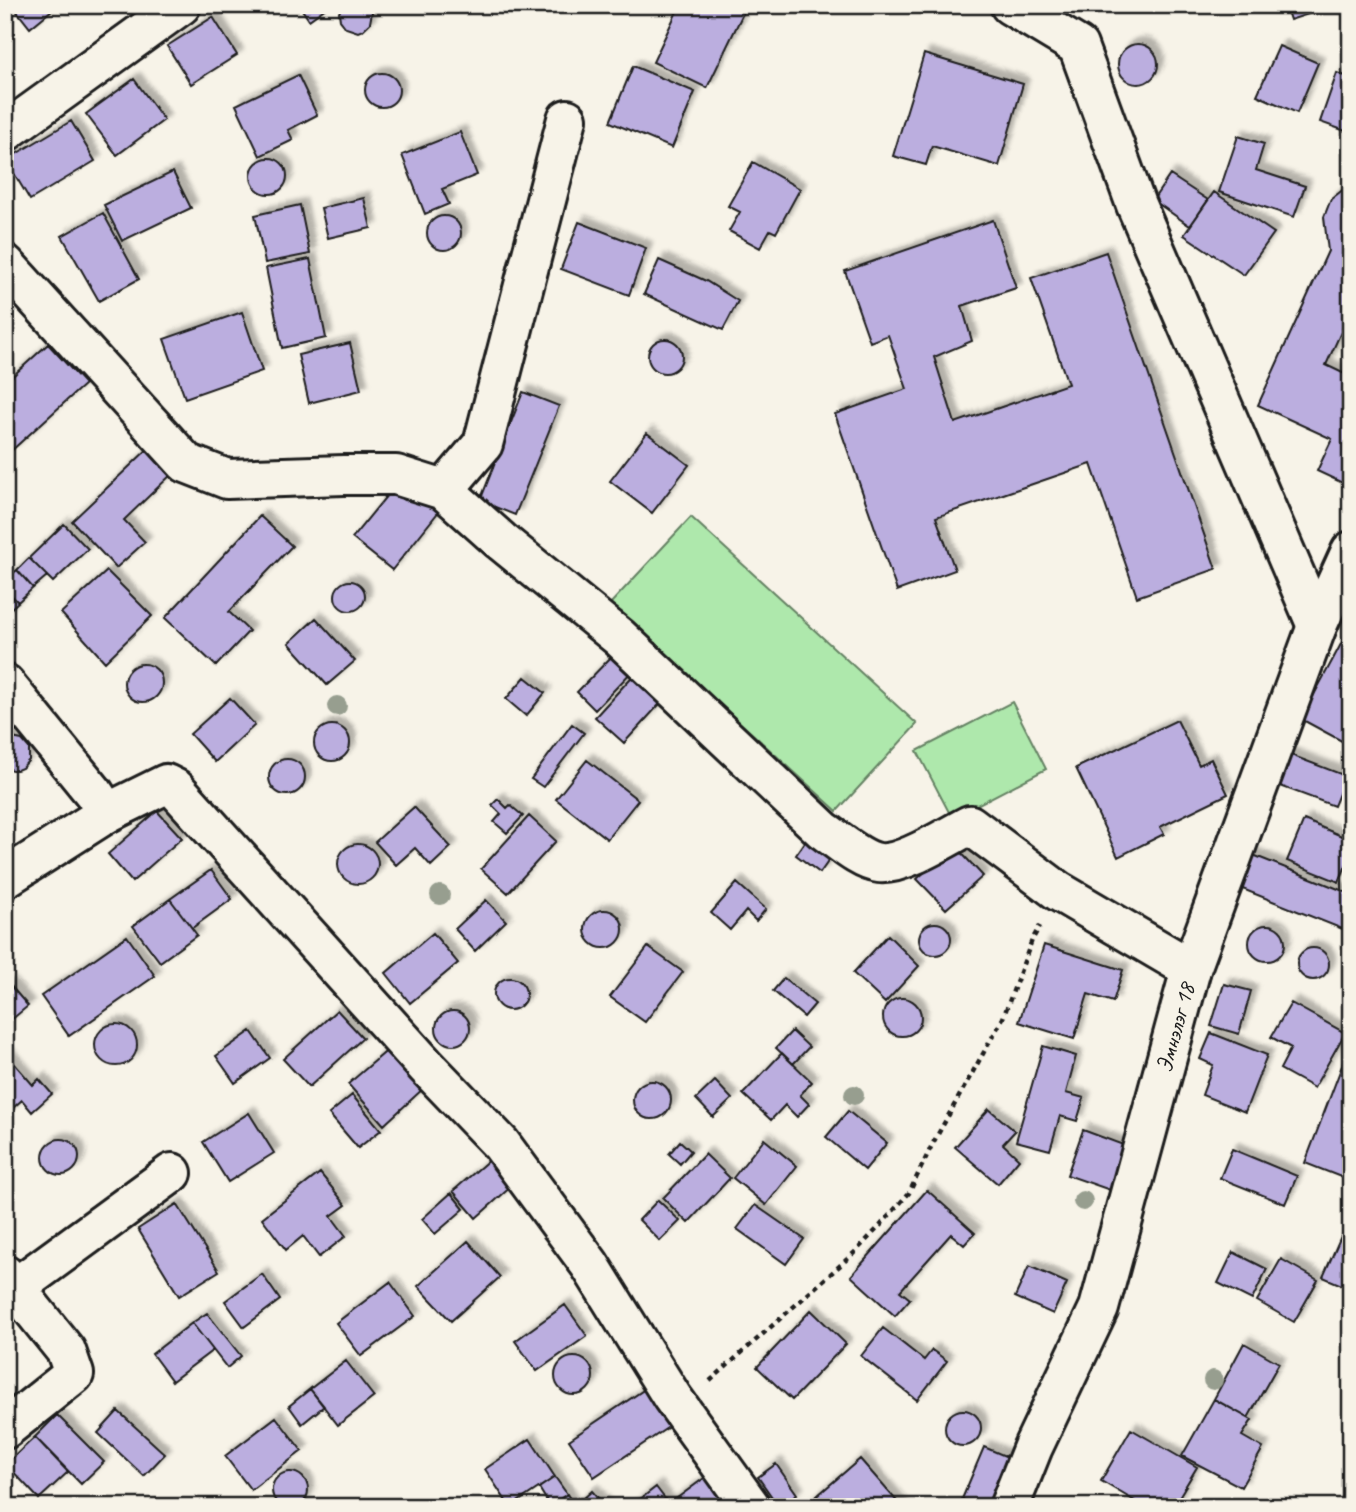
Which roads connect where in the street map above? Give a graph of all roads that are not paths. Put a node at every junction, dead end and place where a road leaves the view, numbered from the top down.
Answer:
1 (181, 5) edge
2 (1010, 5) edge
3 (567, 119) dead end
4 (5, 132) edge
5 (5, 264) edge
6 (444, 490) junction
7 (1351, 551) edge
8 (1317, 626) junction
9 (5, 684) edge
10 (107, 813) junction
11 (5, 878) edge
12 (1191, 969) junction
13 (172, 1173) dead end
14 (10, 1281) edge
15 (5, 1429) edge
16 (751, 1507) edge
17 (1009, 1507) edge

1 - 4 street
2 - 8 street
3 - 6 street
5 - 6 street
6 - 12 street
7 - 8 street, Эмнэлэг 18
8 - 12 street, Эмнэлэг 18
9 - 10 street
10 - 11 street
10 - 16 street
12 - 17 street, Эмнэлэг 18
13 - 14 street
14 - 15 street

